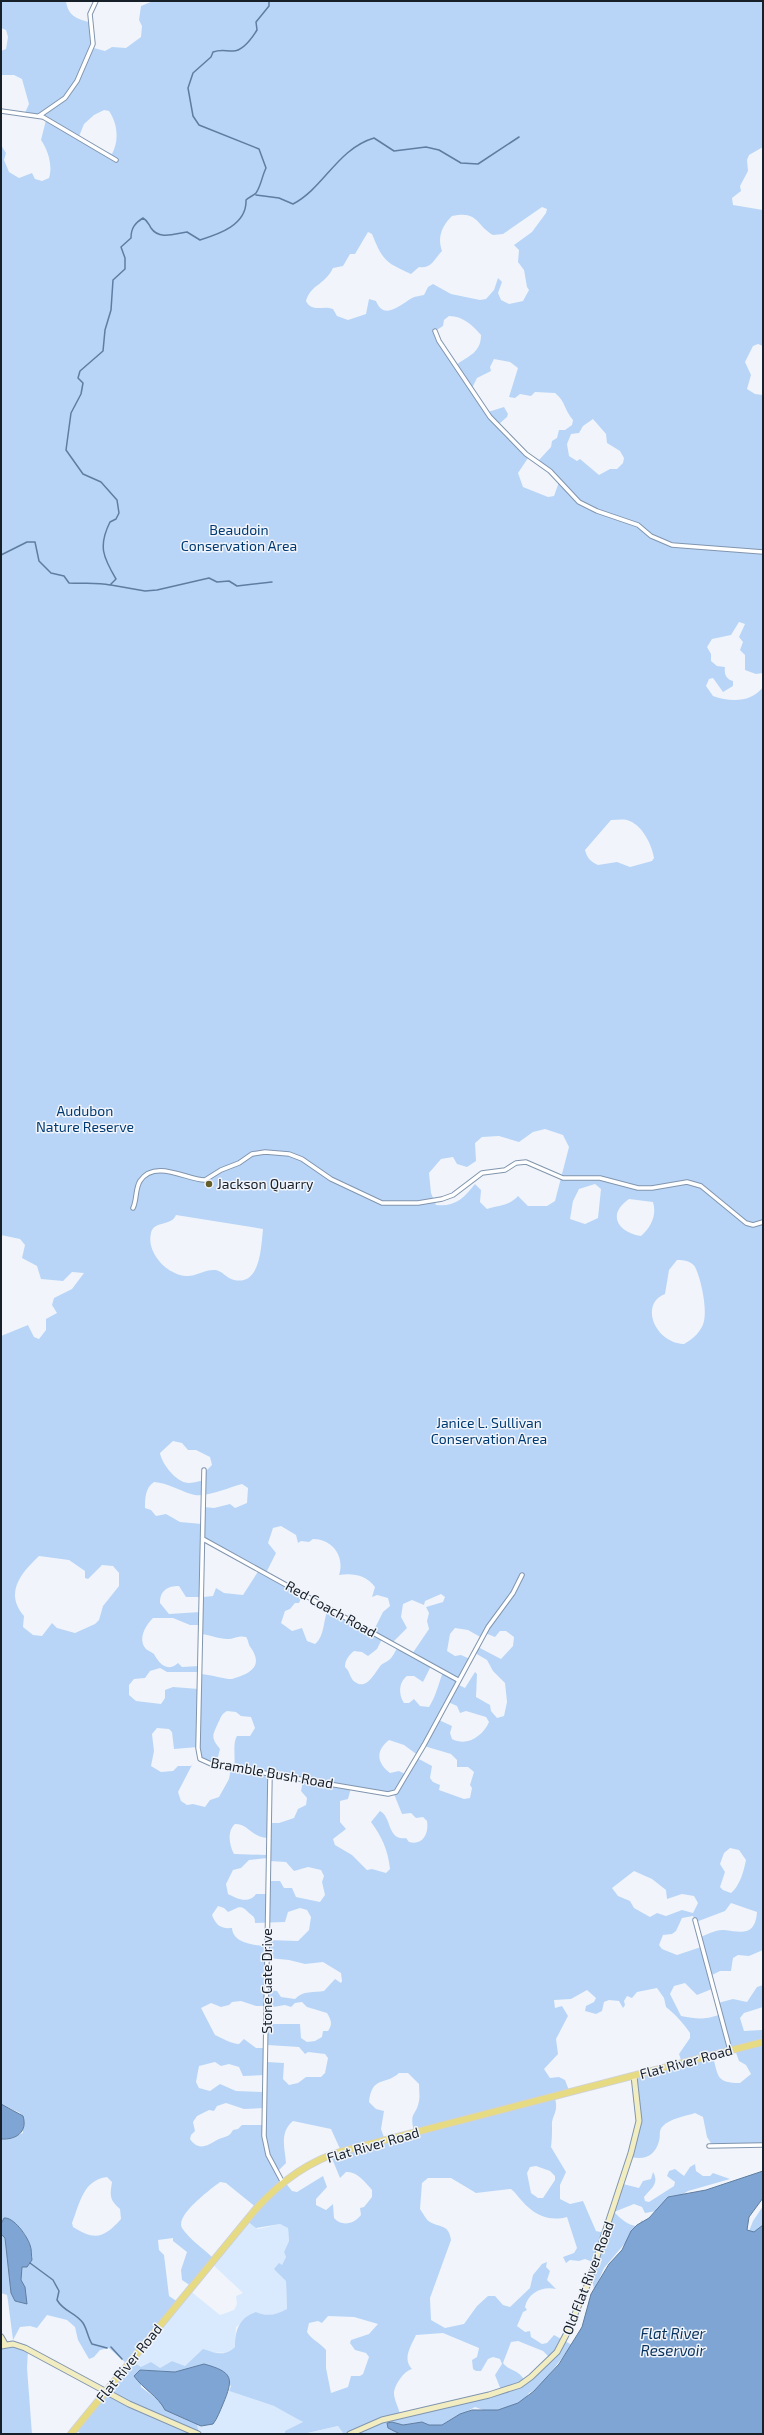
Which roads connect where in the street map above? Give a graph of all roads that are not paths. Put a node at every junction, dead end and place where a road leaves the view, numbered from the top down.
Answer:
1 (96, 1) edge
2 (1, 110) edge
3 (39, 116) junction
4 (116, 160) dead end
5 (435, 331) dead end
6 (763, 552) edge
7 (133, 1208) dead end
8 (763, 1222) edge
9 (204, 1470) dead end
10 (202, 1539) junction
11 (522, 1575) dead end
12 (458, 1680) junction
13 (270, 1774) junction
14 (695, 1920) dead end
15 (763, 2042) edge
16 (730, 2050) junction
17 (634, 2076) junction
18 (763, 2145) edge
19 (709, 2146) dead end
20 (283, 2183) junction
21 (1, 2337) edge
22 (3, 2345) edge
23 (107, 2392) junction
24 (71, 2434) edge
25 (198, 2434) edge
26 (350, 2434) edge

1 - 3 street
2 - 3 street
3 - 4 street
5 - 6 street
7 - 8 street
9 - 10 street, Bramble Bush Road
10 - 12 street, Red Coach Road
10 - 13 street, Bramble Bush Road
11 - 12 street, Bramble Bush Road
12 - 13 street, Bramble Bush Road
13 - 20 street, Stone Gate Drive
14 - 16 street
15 - 16 main road, Flat River Road
16 - 17 main road, Flat River Road
17 - 20 main road, Flat River Road
17 - 26 street, Old Flat River Road
18 - 19 street
20 - 23 main road, Flat River Road
21 - 22 street
22 - 23 street
23 - 24 main road, Flat River Road
23 - 25 street

